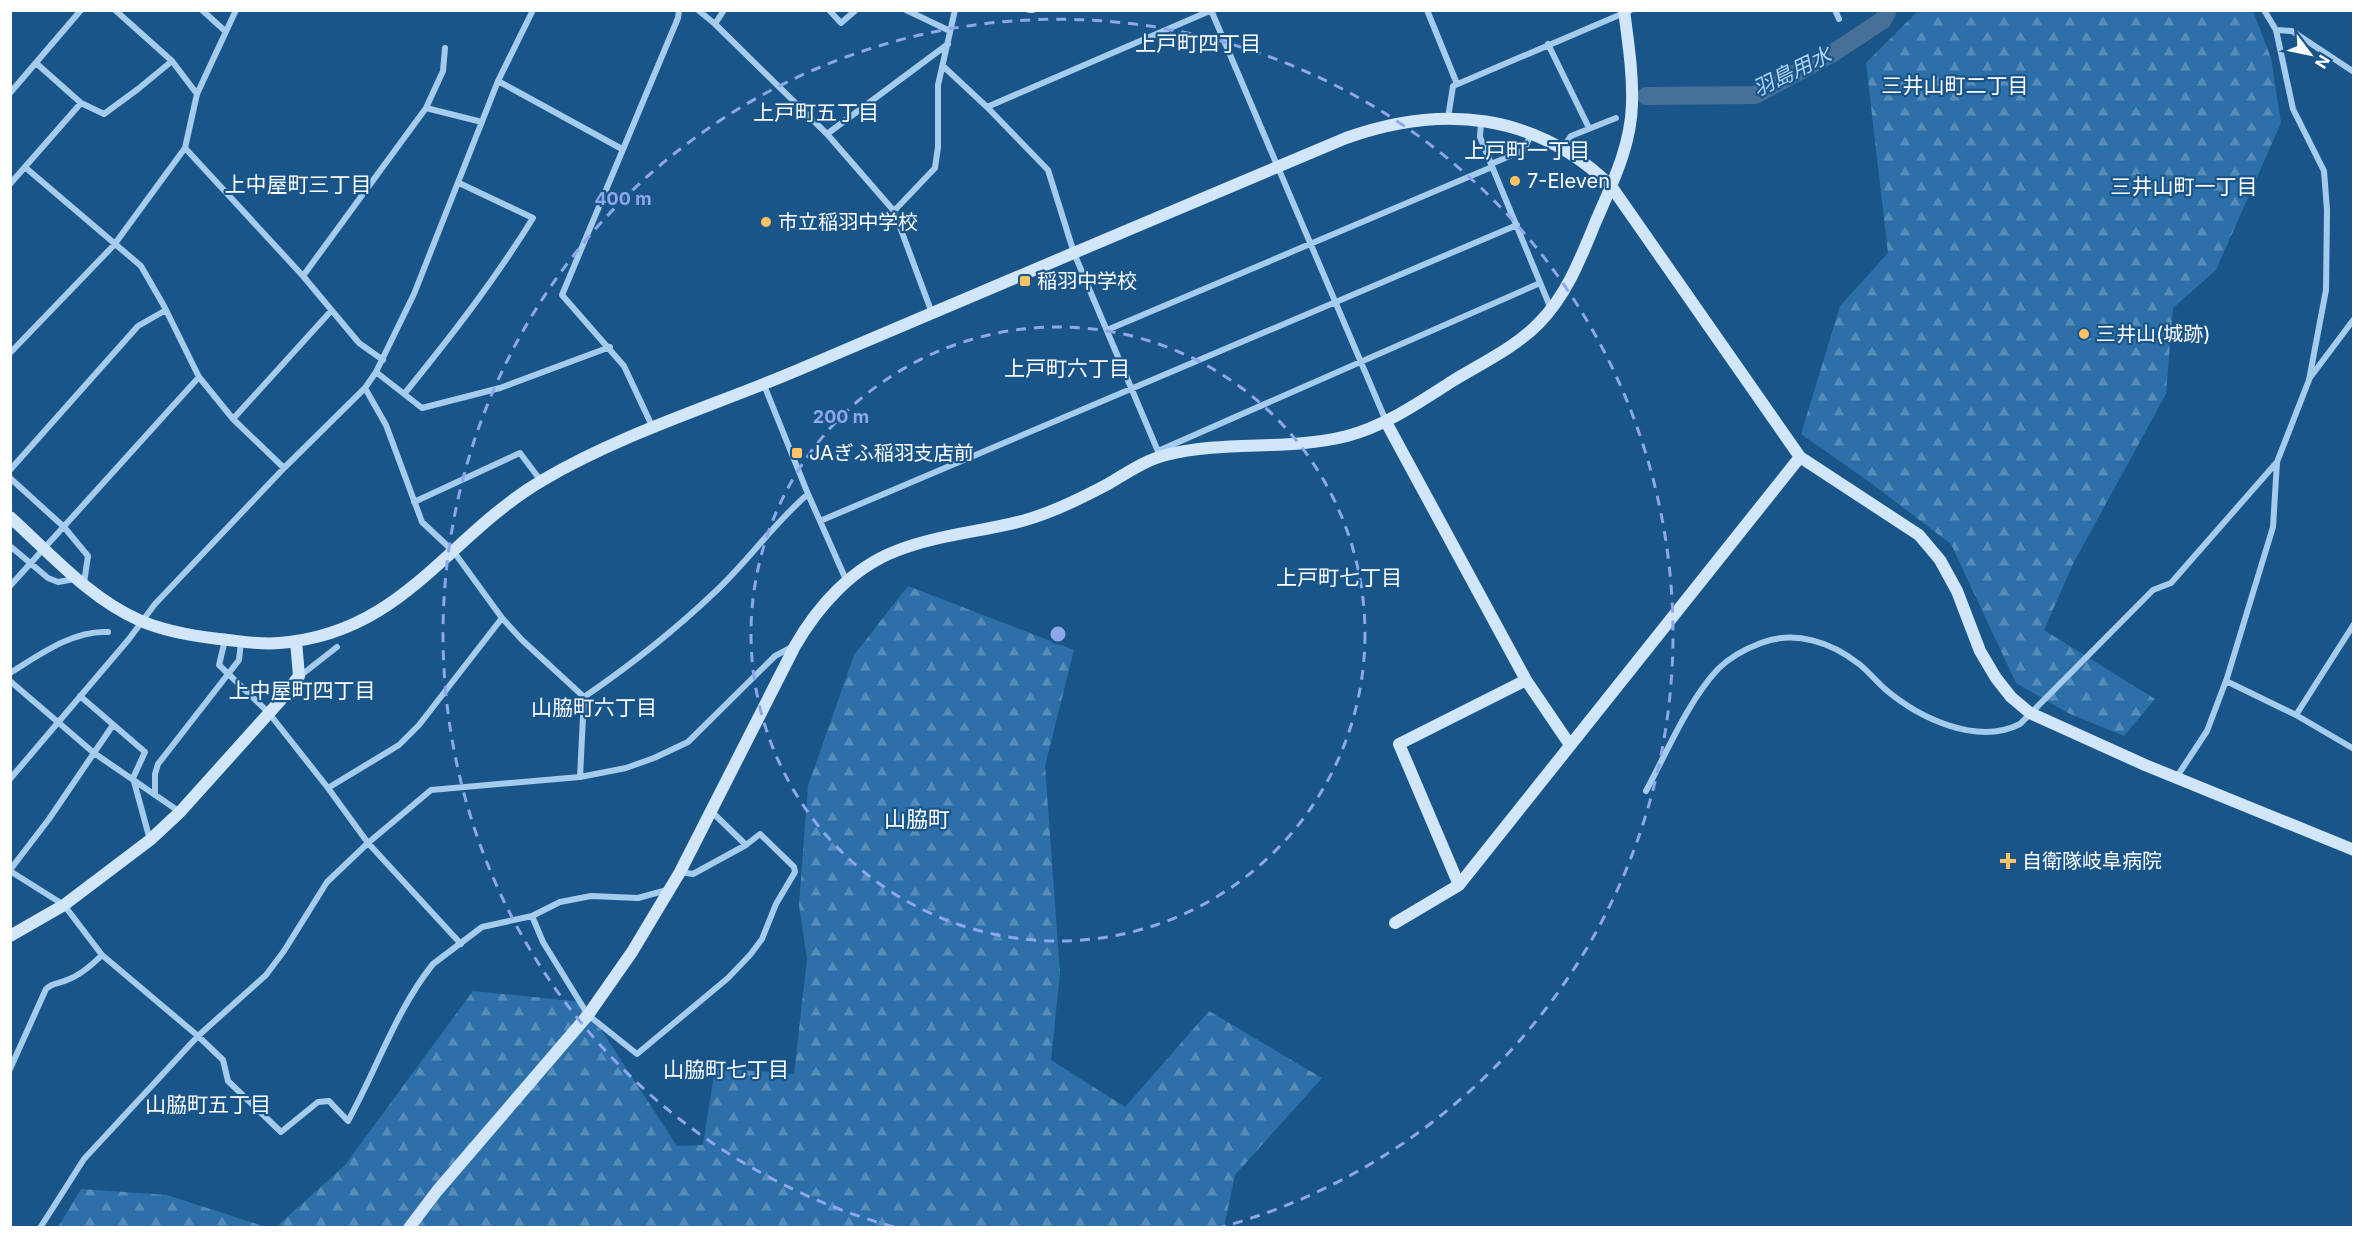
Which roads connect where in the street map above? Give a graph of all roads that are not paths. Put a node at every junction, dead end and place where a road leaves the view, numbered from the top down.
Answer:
1 (81, 10) edge
2 (115, 10) edge
3 (201, 10) edge
4 (236, 10) edge
5 (532, 10) edge
6 (679, 10) edge
7 (698, 10) edge
8 (724, 10) edge
9 (829, 10) edge
10 (856, 10) edge
11 (906, 10) edge
12 (955, 10) edge
13 (1427, 10) edge
14 (1835, 10) edge
15 (2264, 10) edge
16 (1211, 11) edge
17 (1626, 11) edge
18 (1839, 19) dead end
19 (715, 24) junction
20 (2276, 30) junction
21 (225, 31) junction
22 (950, 32) junction
23 (948, 44) junction
24 (1548, 44) junction
25 (445, 48) dead end
26 (172, 61) junction
27 (36, 63) junction
28 (943, 66) junction
29 (2354, 72) edge
30 (498, 81) junction
31 (1457, 84) junction
32 (10, 93) edge
33 (196, 94) junction
34 (81, 103) junction
35 (987, 107) junction
36 (426, 108) junction
37 (1448, 118) junction
38 (1616, 118) dead end
39 (1481, 120) junction
40 (482, 122) junction
41 (1589, 128) junction
42 (827, 134) junction
43 (1531, 134) junction
44 (185, 148) junction
45 (621, 149) junction
46 (1562, 149) junction
47 (1492, 166) junction
48 (1277, 167) junction
49 (26, 168) junction
50 (459, 183) junction
51 (10, 184) edge
52 (1611, 186) junction
53 (894, 211) junction
54 (1516, 225) junction
55 (114, 244) junction
56 (1310, 244) junction
57 (1074, 253) junction
58 (303, 276) junction
59 (1540, 283) junction
60 (1335, 303) junction
61 (1551, 309) junction
62 (166, 310) junction
63 (331, 311) junction
64 (933, 313) junction
65 (2354, 319) edge
66 (1107, 330) junction
67 (610, 347) junction
68 (10, 353) edge
69 (383, 360) junction
70 (1360, 362) junction
71 (376, 372) junction
72 (199, 376) junction
73 (2309, 380) junction
74 (764, 385) junction
75 (365, 388) junction
76 (1132, 389) junction
77 (405, 393) junction
78 (233, 418) junction
79 (1386, 422) junction
80 (652, 426) junction
81 (1159, 454) junction
82 (1800, 457) junction
83 (2277, 462) junction
84 (284, 468) junction
85 (10, 470) edge
86 (10, 478) edge
87 (541, 481) junction
88 (808, 495) junction
89 (414, 502) junction
90 (10, 517) edge
91 (820, 521) junction
92 (64, 527) junction
93 (10, 546) edge
94 (46, 549) junction
95 (454, 552) junction
96 (31, 564) junction
97 (81, 581) junction
98 (847, 582) junction
99 (10, 586) edge
100 (502, 618) junction
101 (142, 622) junction
102 (2354, 624) edge
103 (108, 632) dead end
104 (225, 639) junction
105 (296, 641) junction
106 (241, 642) junction
107 (795, 646) junction
108 (338, 647) dead end
109 (10, 673) edge
110 (228, 674) junction
111 (299, 676) junction
112 (1526, 680) junction
113 (10, 681) edge
114 (2226, 681) junction
115 (80, 696) junction
116 (584, 697) junction
117 (268, 712) junction
118 (2030, 713) junction
119 (2296, 715) junction
120 (57, 723) junction
121 (113, 725) junction
122 (1570, 746) junction
123 (2354, 748) edge
124 (94, 753) junction
125 (580, 777) junction
126 (133, 778) junction
127 (2176, 778) junction
128 (10, 779) edge
129 (328, 788) junction
130 (1646, 791) dead end
131 (155, 795) junction
132 (180, 812) junction
133 (712, 812) junction
134 (150, 840) junction
135 (368, 843) junction
136 (746, 845) junction
137 (2354, 850) edge
138 (10, 870) edge
139 (680, 872) junction
140 (1459, 885) junction
141 (671, 889) junction
142 (64, 905) junction
143 (532, 916) junction
144 (1395, 923) dead end
145 (10, 936) edge
146 (461, 944) junction
147 (102, 955) junction
148 (588, 1016) junction
149 (198, 1036) junction
150 (10, 1069) edge
151 (40, 1227) edge
152 (409, 1227) edge

1 - 27 street
2 - 26 street
3 - 21 street
4 - 21 street
5 - 30 street
6 - 45 street
7 - 19 street
8 - 19 street
9 - 10 street
11 - 22 street
12 - 22 street
13 - 31 street
14 - 18 street
15 - 20 street
16 - 35 street
16 - 48 street
17 - 24 street
17 - 52 street
19 - 42 street
20 - 29 street
20 - 73 street
21 - 33 street
22 - 23 street
23 - 28 street
23 - 42 street
24 - 31 street
24 - 41 street
25 - 36 street
26 - 33 street
26 - 34 street
27 - 32 street
27 - 34 street
28 - 35 street
28 - 53 street
30 - 40 street
30 - 45 street
31 - 37 street
33 - 44 street
34 - 49 street
35 - 57 street
36 - 40 street
36 - 58 street
37 - 39 street
37 - 48 street
38 - 41 street
39 - 43 street
39 - 47 street
40 - 50 street
41 - 46 street
42 - 53 street
43 - 46 street
43 - 47 street
44 - 55 street
44 - 58 street
45 - 67 street
46 - 52 street
47 - 54 street
47 - 56 street
48 - 56 street
48 - 57 street
49 - 51 street
49 - 55 street
50 - 69 street
50 - 77 street
52 - 61 street
52 - 82 street
53 - 64 street
54 - 59 street
54 - 60 street
55 - 62 street
55 - 68 street
56 - 60 street
56 - 66 street
57 - 64 street
57 - 66 street
58 - 63 street
59 - 61 street
59 - 70 street
60 - 70 street
60 - 76 street
61 - 79 street
62 - 72 street
62 - 85 street
63 - 69 street
63 - 78 street
64 - 74 street
65 - 73 street
66 - 76 street
67 - 77 street
67 - 80 street
69 - 71 street
70 - 79 street
70 - 81 street
71 - 75 street
71 - 77 street
72 - 78 street
72 - 92 street
73 - 83 street
74 - 80 street
74 - 88 street
75 - 84 street
75 - 89 street
76 - 81 street
76 - 91 street
78 - 84 street
79 - 81 street
79 - 112 street
80 - 87 street
81 - 98 street
82 - 118 street
82 - 122 street
83 - 114 street
83 - 118 street
84 - 101 street
86 - 92 street
87 - 89 street
87 - 95 street
88 - 91 street
88 - 116 street
89 - 95 street
90 - 94 street
91 - 98 street
92 - 94 street
92 - 97 street
93 - 96 street
94 - 96 street
94 - 97 street
95 - 100 street
95 - 105 street
96 - 97 street
96 - 99 street
97 - 101 street
98 - 107 street
100 - 116 street
100 - 129 street
101 - 104 street
101 - 115 street
102 - 119 street
103 - 109 street
104 - 106 street
104 - 110 street
105 - 106 street
105 - 111 street
106 - 110 street
107 - 125 street
107 - 133 street
108 - 111 street
110 - 117 street
110 - 131 street
111 - 117 street
112 - 122 street
112 - 140 street
113 - 120 street
114 - 119 street
114 - 127 street
115 - 120 street
115 - 121 street
116 - 125 street
117 - 129 street
117 - 132 street
118 - 127 street
118 - 130 street
119 - 123 street
120 - 124 street
120 - 128 street
121 - 124 street
121 - 126 street
122 - 140 street
124 - 126 street
124 - 138 street
125 - 135 street
126 - 131 street
126 - 134 street
127 - 137 street
129 - 135 street
131 - 132 street
132 - 134 street
133 - 136 street
133 - 139 street
134 - 142 street
135 - 146 street
135 - 149 street
136 - 139 street
136 - 148 street
138 - 142 street
139 - 141 street
140 - 144 street
141 - 143 street
141 - 148 street
142 - 145 street
142 - 147 street
143 - 146 street
143 - 148 street
146 - 149 street
147 - 149 street
147 - 150 street
148 - 152 street
149 - 151 street

